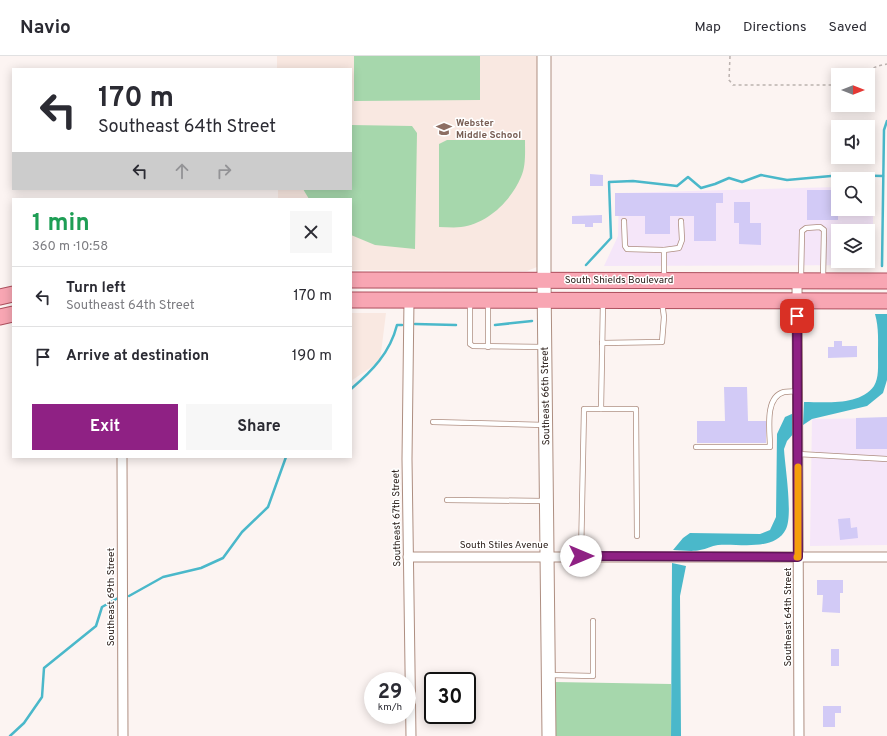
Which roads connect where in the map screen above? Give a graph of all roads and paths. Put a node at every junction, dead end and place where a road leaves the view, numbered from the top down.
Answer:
1 (544, 56) edge
2 (730, 56) edge
3 (887, 64) edge
4 (873, 68) edge
5 (831, 85) edge
6 (624, 221) dead end
7 (681, 221) dead end
8 (664, 250) junction
9 (352, 280) edge
10 (544, 280) junction
11 (664, 281) junction
12 (799, 281) junction
13 (823, 281) junction
14 (887, 281) edge
15 (12, 294) edge
16 (0, 297) edge
17 (352, 300) edge
18 (409, 300) junction
19 (470, 300) junction
20 (488, 300) junction
21 (887, 300) edge
22 (544, 301) junction
23 (603, 301) junction
24 (662, 301) junction
25 (797, 301) junction
26 (12, 314) edge
27 (0, 317) edge
28 (602, 343) junction
29 (488, 347) junction
30 (545, 348) junction
31 (797, 392) junction
32 (600, 409) junction
33 (433, 422) dead end
34 (547, 425) junction
35 (696, 447) dead end
36 (798, 454) junction
37 (122, 458) edge
38 (887, 460) edge
39 (447, 500) dead end
40 (547, 501) junction
41 (637, 536) dead end
42 (548, 556) junction
43 (581, 556) junction
44 (408, 557) junction
45 (798, 557) junction
46 (887, 557) edge
47 (593, 621) dead end
48 (548, 675) junction
49 (123, 736) edge
50 (411, 736) edge
51 (549, 736) edge
52 (799, 736) edge

1 - 10 street, Southeast 66th Street
2 - 5 path
3 - 4 path
6 - 8 lane
7 - 8 lane
8 - 11 lane
9 - 10 main road, South Shields Boulevard
10 - 11 main road, South Shields Boulevard
10 - 22 street, Southeast 66th Street
11 - 12 main road, South Shields Boulevard
12 - 13 main road, South Shields Boulevard
12 - 13 lane
12 - 25 street, Southeast 64th Street
13 - 14 main road, South Shields Boulevard
15 - 16 main road
17 - 18 main road, South Shields Boulevard
18 - 19 main road, South Shields Boulevard
18 - 44 street, Southeast 67th Street
19 - 20 main road, South Shields Boulevard
19 - 29 lane
20 - 22 main road, South Shields Boulevard
20 - 29 lane
21 - 25 main road, South Shields Boulevard
22 - 23 main road, South Shields Boulevard
22 - 30 street, Southeast 66th Street
23 - 24 main road, South Shields Boulevard
23 - 28 lane
24 - 25 main road, South Shields Boulevard
24 - 28 lane
25 - 31 street, Southeast 64th Street
26 - 27 main road
28 - 32 lane
29 - 30 lane
30 - 34 street, Southeast 66th Street
31 - 35 lane
31 - 36 street, Southeast 64th Street
32 - 41 lane
32 - 43 lane
33 - 34 lane
34 - 40 street, Southeast 66th Street
36 - 38 lane
36 - 45 street, Southeast 64th Street
37 - 49 street, Southeast 69th Street
39 - 40 lane
40 - 42 street, Southeast 66th Street
42 - 43 street, South Stiles Avenue
42 - 44 street, South Stiles Avenue
42 - 48 street, Southeast 66th Street
43 - 45 street, South Stiles Avenue
44 - 50 street, Southeast 67th Street
45 - 46 street, South Stiles Avenue
45 - 52 street, Southeast 64th Street
47 - 48 lane
48 - 51 street, Southeast 66th Street

